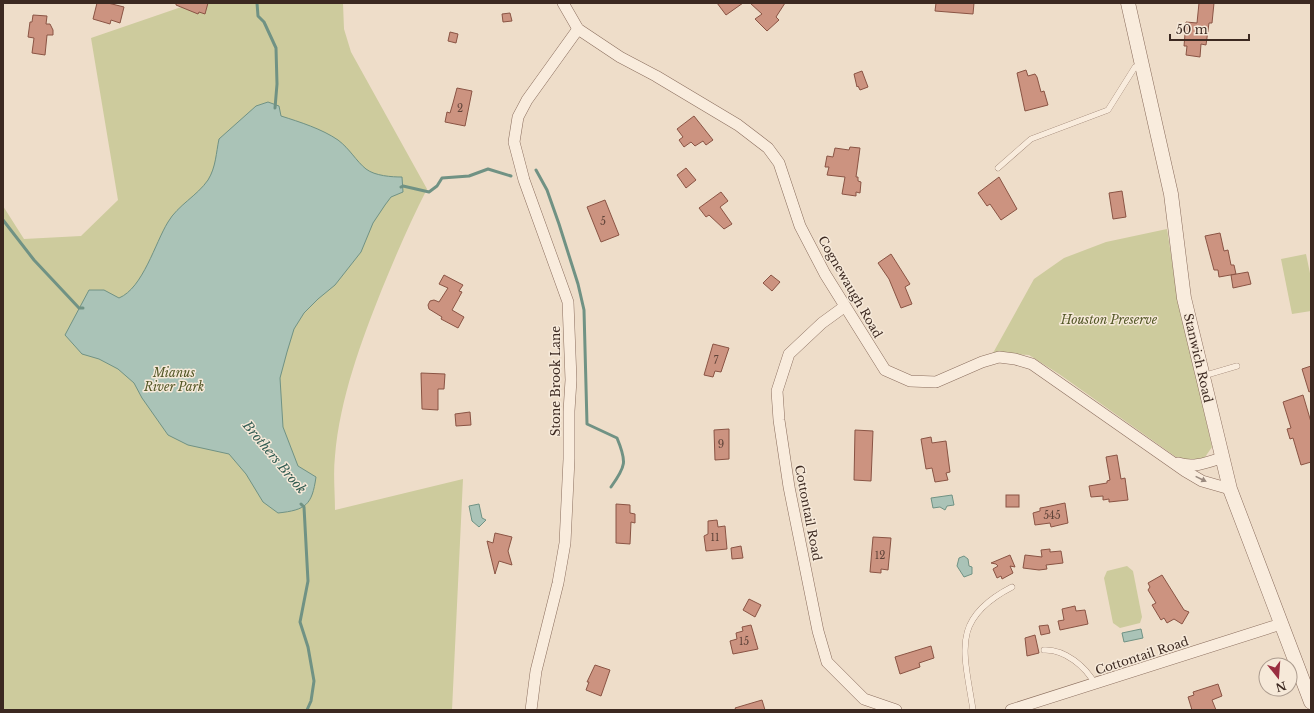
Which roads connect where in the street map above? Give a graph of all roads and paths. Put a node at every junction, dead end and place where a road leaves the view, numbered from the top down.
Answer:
1 (563, 3) edge
2 (1128, 3) edge
3 (578, 29) junction
4 (1142, 64) junction
5 (998, 168) dead end
6 (844, 307) junction
7 (1237, 366) dead end
8 (1202, 376) junction
9 (1221, 458) junction
10 (1175, 462) junction
11 (1230, 489) junction
12 (1012, 586) dead end
13 (1281, 624) junction
14 (1044, 650) dead end
15 (1095, 684) junction
16 (1311, 702) edge
17 (531, 710) edge
18 (896, 710) edge
19 (973, 710) edge
20 (1011, 710) edge

1 - 3 street, Cognewaugh Road
2 - 4 street, Stanwich Road
3 - 6 street, Cognewaugh Road
3 - 17 street, Stone Brook Lane
4 - 5 lane
4 - 8 street, Stanwich Road
6 - 10 street, Cognewaugh Road
6 - 18 street, Cottontail Road
7 - 8 lane
8 - 9 street, Stanwich Road
9 - 10 street, Cognewaugh Road
9 - 11 street, Stanwich Road
10 -> 11 street, Cognewaugh Road
11 - 13 street, Stanwich Road
12 - 19 lane
13 - 15 street, Cottontail Road
13 - 16 street, Stanwich Road
14 - 15 lane
15 - 20 street, Cottontail Road

